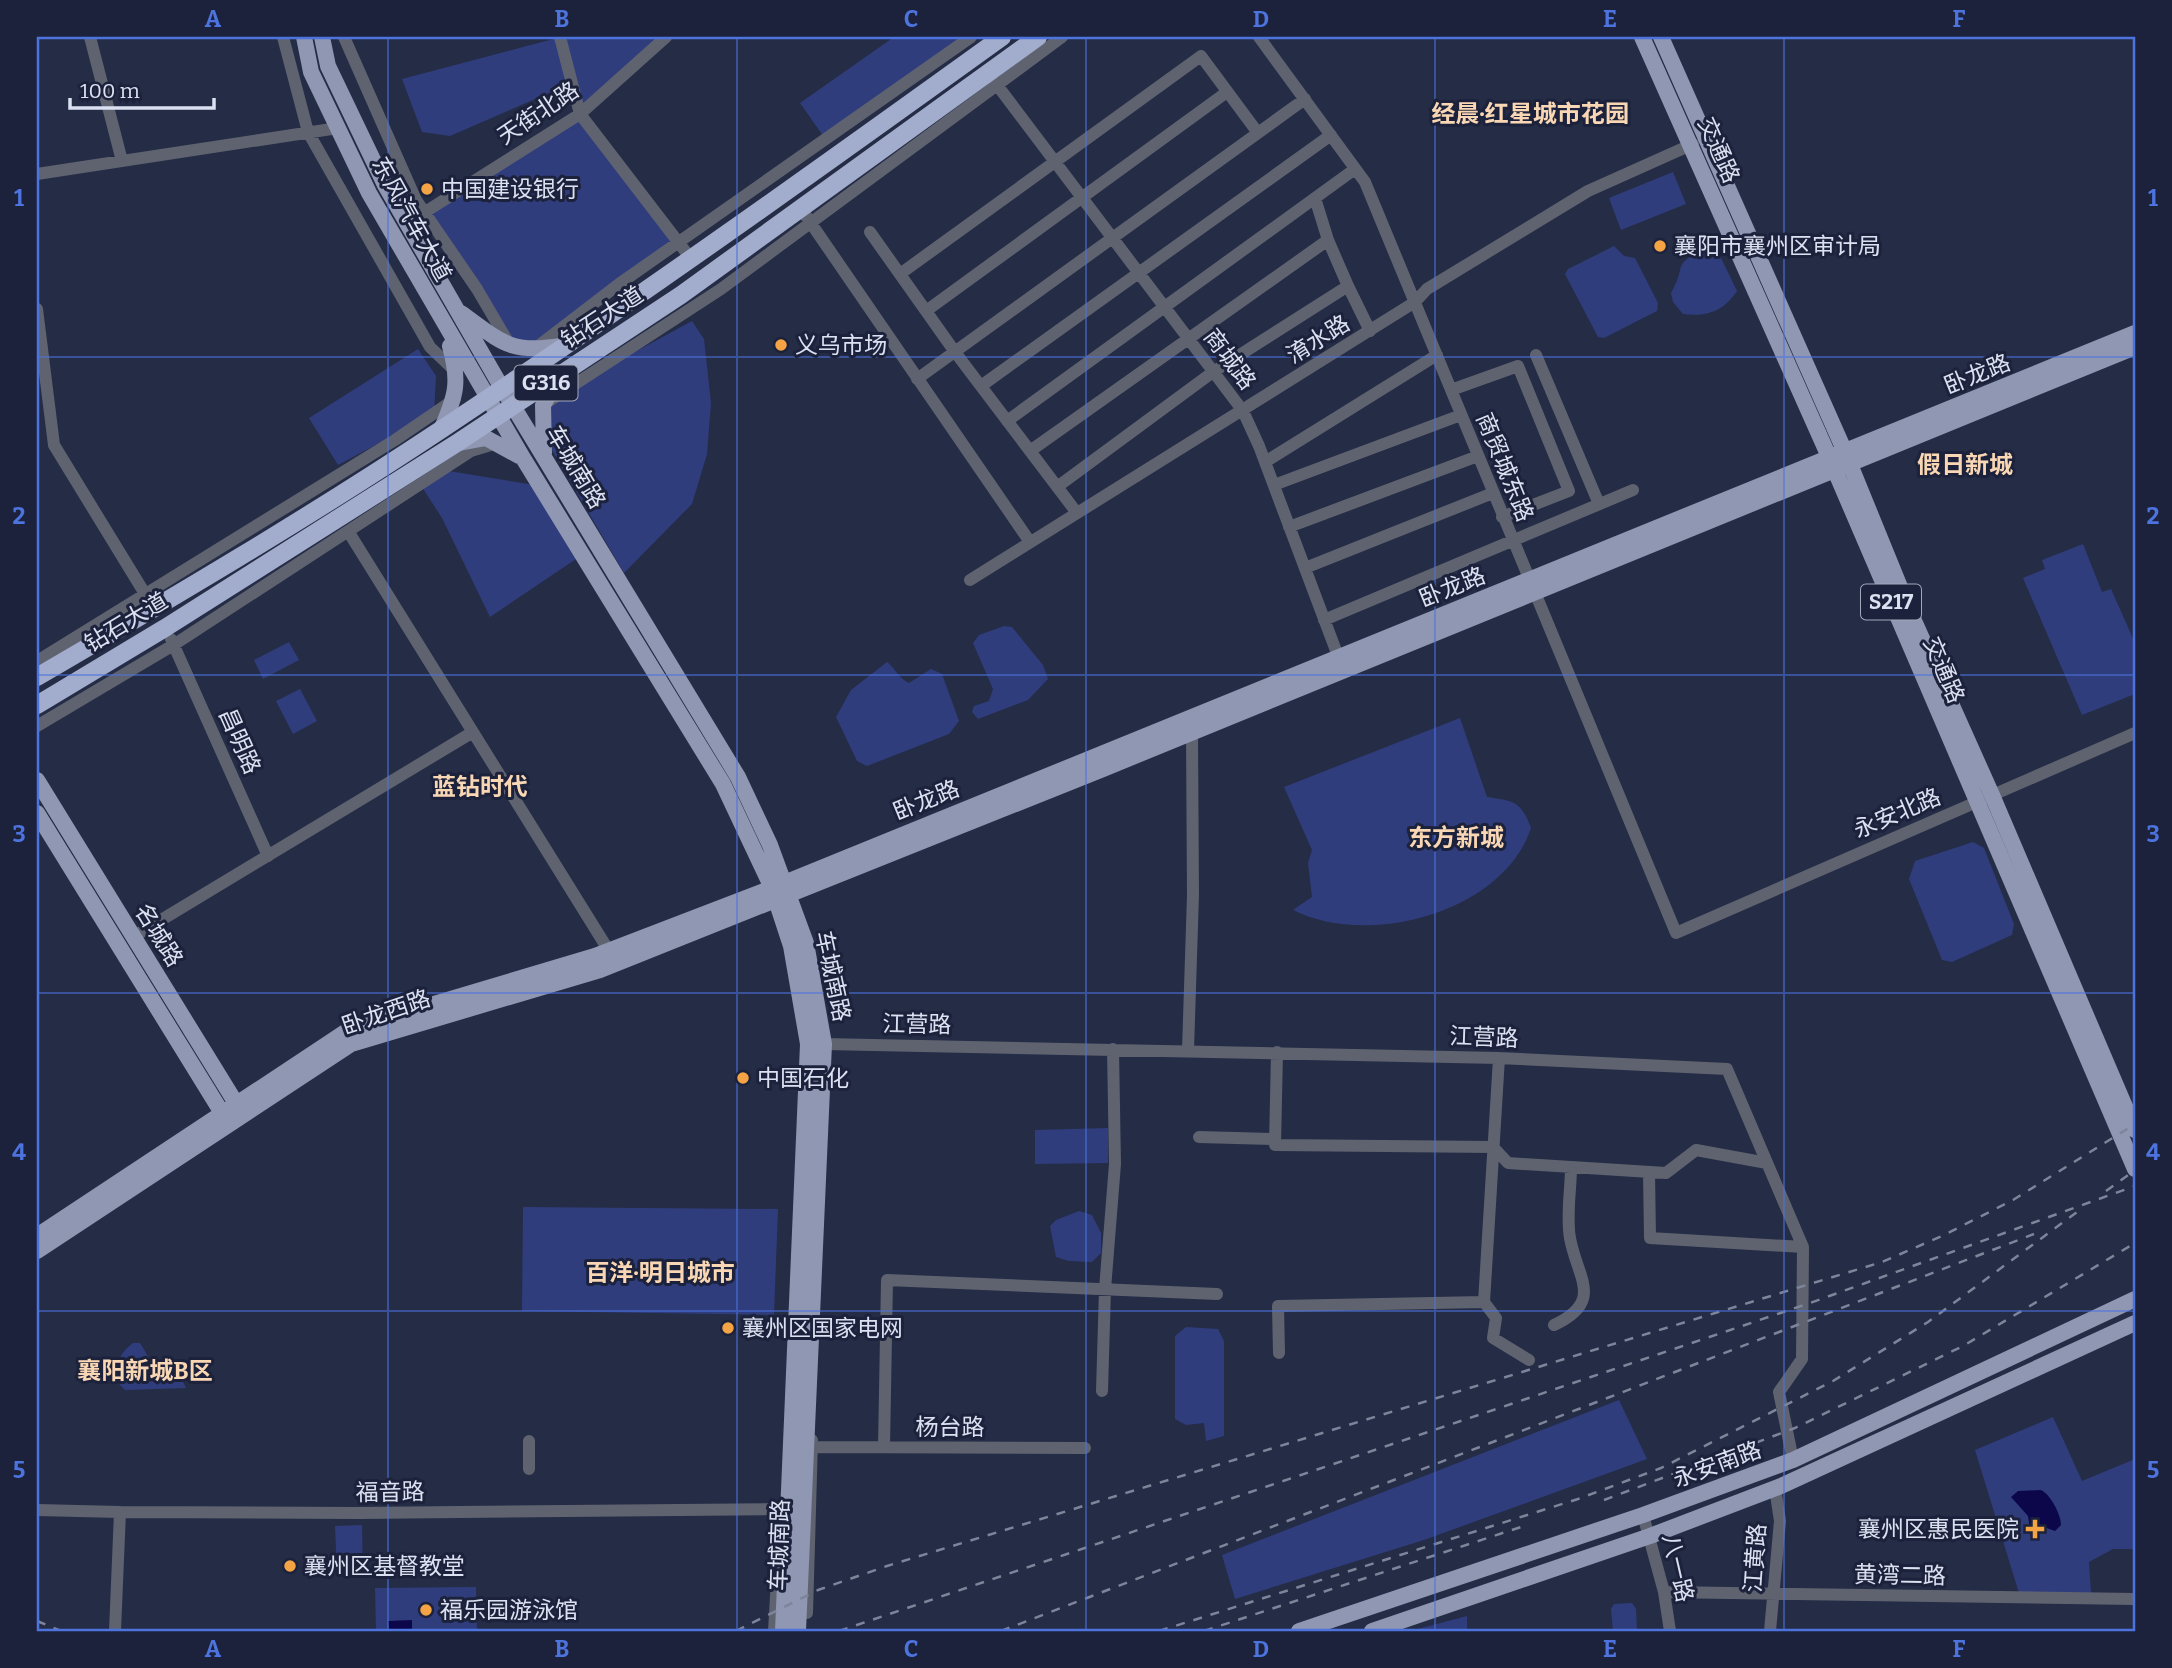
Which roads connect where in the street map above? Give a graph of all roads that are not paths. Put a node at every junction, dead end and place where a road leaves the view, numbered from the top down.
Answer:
1 (90, 37) edge
2 (283, 37) edge
3 (304, 37) edge
4 (322, 37) edge
5 (346, 37) edge
6 (560, 37) edge
7 (666, 37) edge
8 (971, 37) edge
9 (1002, 37) edge
10 (1038, 37) edge
11 (1062, 37) edge
12 (1259, 37) edge
13 (1643, 37) edge
14 (1661, 37) edge
15 (992, 78) junction
16 (1227, 92) junction
17 (1305, 99) junction
18 (580, 114) junction
19 (860, 117) junction
20 (338, 128) junction
21 (308, 132) junction
22 (870, 132) junction
23 (1258, 133) junction
24 (1331, 135) junction
25 (1693, 144) junction
26 (1054, 160) junction
27 (122, 161) junction
28 (1355, 169) junction
29 (37, 174) edge
30 (750, 193) junction
31 (1082, 197) junction
32 (1315, 198) junction
33 (761, 211) junction
34 (425, 212) junction
35 (805, 215) junction
36 (870, 232) dead end
37 (1113, 239) junction
38 (1328, 240) junction
39 (678, 242) junction
40 (692, 260) junction
41 (1139, 273) junction
42 (900, 274) junction
43 (1348, 286) junction
44 (681, 295) junction
45 (711, 295) junction
46 (1415, 302) junction
47 (1164, 307) junction
48 (37, 309) edge
49 (457, 311) junction
50 (926, 311) junction
51 (444, 323) junction
52 (1370, 331) junction
53 (2135, 333) edge
54 (1189, 339) junction
55 (566, 345) junction
56 (511, 347) junction
57 (2135, 347) edge
58 (532, 351) junction
59 (955, 352) junction
60 (1437, 355) junction
61 (1536, 355) dead end
62 (1213, 372) junction
63 (562, 373) junction
64 (457, 374) junction
65 (917, 379) junction
66 (981, 386) junction
67 (1451, 390) junction
68 (494, 392) junction
69 (455, 399) junction
70 (514, 405) junction
71 (543, 405) junction
72 (1243, 411) junction
73 (498, 415) junction
74 (1461, 415) junction
75 (1007, 421) junction
76 (441, 430) junction
77 (457, 443) junction
78 (499, 444) junction
79 (1030, 451) junction
80 (1478, 456) junction
81 (523, 458) junction
82 (1848, 458) junction
83 (544, 459) junction
84 (1265, 462) junction
85 (1832, 465) junction
86 (1274, 485) junction
87 (1057, 487) junction
88 (1633, 490) dead end
89 (1493, 493) junction
90 (333, 498) junction
91 (1599, 504) junction
92 (1077, 513) junction
93 (1502, 517) junction
94 (266, 521) junction
95 (1289, 527) junction
96 (348, 531) junction
97 (1512, 541) junction
98 (1030, 542) junction
99 (1305, 568) junction
100 (970, 580) dead end
101 (1531, 587) junction
102 (150, 602) junction
103 (1324, 620) junction
104 (165, 628) junction
105 (175, 644) junction
106 (1338, 656) junction
107 (37, 661) edge
108 (37, 677) edge
109 (37, 705) edge
110 (37, 726) edge
111 (473, 732) junction
112 (1192, 733) junction
113 (2135, 733) edge
114 (37, 780) edge
115 (1992, 795) junction
116 (1976, 802) junction
117 (37, 813) edge
118 (268, 856) junction
119 (780, 892) junction
120 (1676, 933) joint
121 (133, 937) junction
122 (608, 951) junction
123 (824, 1044) junction
124 (1113, 1049) junction
125 (1188, 1050) junction
126 (1276, 1052) junction
127 (1499, 1058) junction
128 (233, 1114) junction
129 (2135, 1130) edge
130 (1199, 1137) dead end
131 (1275, 1139) junction
132 (1493, 1147) junction
133 (1767, 1163) junction
134 (1571, 1167) junction
135 (2135, 1169) edge
136 (1649, 1171) junction
137 (37, 1236) edge
138 (1803, 1247) junction
139 (37, 1251) edge
140 (1105, 1289) junction
141 (1217, 1294) dead end
142 (2135, 1299) edge
143 (1483, 1303) junction
144 (2135, 1323) edge
145 (1554, 1325) dead end
146 (1279, 1353) dead end
147 (1529, 1360) dead end
148 (1102, 1391) dead end
149 (807, 1421) junction
150 (792, 1430) junction
151 (529, 1441) dead end
152 (815, 1447) junction
153 (884, 1447) junction
154 (1085, 1448) dead end
155 (1793, 1460) junction
156 (529, 1469) dead end
157 (1775, 1489) junction
158 (780, 1509) junction
159 (37, 1510) edge
160 (120, 1511) junction
161 (1643, 1515) junction
162 (1650, 1536) junction
163 (1664, 1592) junction
164 (1773, 1594) junction
165 (2135, 1599) edge
166 (1342, 1624) edge
167 (115, 1631) edge
168 (774, 1631) edge
169 (783, 1631) edge
170 (798, 1631) edge
171 (806, 1631) edge
172 (1299, 1631) edge
173 (1374, 1631) edge
174 (1671, 1631) edge
175 (1770, 1631) edge

1 - 27 street
2 - 21 street
3 - 20 main road, 东风汽车大道
4 - 49 main road, 东风汽车大道
5 - 34 street
6 - 18 street
7 - 18 street, 天街北路
8 - 19 street
9 - 22 highway, 钻石大道 / G316
10 - 15 highway, 钻石大道 / G316
11 - 15 street
12 - 17 street, 商贸城东路
13 - 25 main road, 交通路 / S217
14 - 82 main road, 交通路 / S217
15 - 26 street, 商城路
15 - 35 highway, 钻石大道 / G316
16 - 23 street
16 - 26 street
16 - 31 street
17 - 23 street
17 - 24 street, 商贸城东路
18 - 34 street, 天街北路
18 - 39 street
19 - 22 street
19 - 30 street
20 - 21 street
20 - 51 main road, 东风汽车大道
21 - 27 street
21 - 64 street
22 - 33 highway, 钻石大道 / G316
23 - 37 street
24 - 28 street, 商贸城东路
24 - 41 street
25 - 46 street, 淯水路
25 - 85 main road, 交通路 / S217
26 - 31 street, 商城路
26 - 42 street
27 - 29 street
28 - 32 street
28 - 46 street, 商贸城东路
30 - 33 street
30 - 39 street
31 - 37 street, 商城路
31 - 50 street
32 - 38 street
32 - 47 street
33 - 40 highway, 钻石大道 / G316
34 - 56 street
35 - 44 highway, 钻石大道 / G316
35 - 45 street
35 - 65 street
36 - 42 street
37 - 41 street, 商城路
37 - 59 street
38 - 43 street
38 - 54 street
39 - 40 street
39 - 58 street
40 - 55 highway, 钻石大道 / G316
41 - 47 street, 商城路
41 - 66 street
42 - 50 street
43 - 52 street
43 - 62 street
44 - 45 street
44 - 63 highway, 钻石大道 / G316
45 - 71 street
46 - 52 street, 淯水路
46 - 60 street, 商贸城东路
47 - 54 street, 商城路
47 - 75 street
48 - 102 street
49 - 56 main road
49 - 68 main road, 东风汽车大道
50 - 59 street
51 - 64 main road
51 - 68 main road, 东风汽车大道
52 - 72 street, 淯水路
53 - 82 main road, 卧龙路
54 - 62 street, 商城路
54 - 79 street
55 - 58 main road
55 - 68 highway, 钻石大道 / G316
56 - 58 main road
57 - 82 main road, 卧龙路
59 - 65 street
59 - 66 street
60 - 67 street, 商贸城东路
60 - 84 street
61 - 91 street
62 - 72 street, 商城路
62 - 87 street
63 - 70 highway, 钻石大道 / G316
63 - 71 main road
64 - 69 main road
65 - 98 street
66 - 75 street
67 - 74 street, 商贸城东路
67 - 93 street
68 - 70 main road, 东风汽车大道
68 - 73 main road, 东风汽车大道
68 - 76 highway, 钻石大道 / G316
69 - 76 main road
69 - 94 street
70 - 73 highway, 钻石大道 / G316
70 - 83 main road, 车城南路
71 - 83 main road
72 - 84 street, 商城路
72 - 92 street, 淯水路
73 - 77 highway, 钻石大道 / G316
73 - 81 main road, 车城南路
74 - 80 street, 商贸城东路
74 - 86 street
75 - 79 street
76 - 90 highway, 钻石大道 / G316
77 - 78 main road
77 - 104 highway, 钻石大道 / G316
78 - 81 main road
78 - 96 street
79 - 87 street
80 - 89 street, 商贸城东路
80 - 95 street
81 - 119 main road, 车城南路
82 - 85 main road, 卧龙路
82 - 115 main road, 交通路 / S217
83 - 119 main road, 车城南路
84 - 86 street, 商城路
85 - 101 main road, 卧龙路
85 - 116 main road, 交通路 / S217
86 - 95 street, 商城路
87 - 92 street
88 - 91 street
89 - 93 street, 商贸城东路
89 - 99 street
90 - 94 street
90 - 102 highway, 钻石大道 / G316
91 - 97 street
92 - 98 street, 淯水路
93 - 97 street, 商贸城东路
94 - 102 street
95 - 99 street, 商城路
96 - 105 street
96 - 111 street
97 - 101 street, 商贸城东路
97 - 103 street
98 - 100 street, 淯水路
99 - 103 street, 商城路
101 - 106 main road, 卧龙路
101 - 112 main road, 卧龙路
101 - 120 street, 商贸城东路
102 - 107 street
102 - 108 highway, 钻石大道 / G316
103 - 106 street, 商城路
104 - 105 street, 昌明路
104 - 109 highway, 钻石大道 / G316
105 - 110 street
105 - 118 street, 昌明路
106 - 119 main road, 卧龙路
111 - 118 street
111 - 122 street
112 - 119 main road, 卧龙路
112 - 125 street
113 - 115 street, 永安北路
114 - 121 main road, 名城路
115 - 116 street, 永安北路
115 - 129 main road, 交通路 / S217
116 - 120 street, 永安北路
116 - 135 main road, 交通路 / S217
117 - 128 main road, 名城路
118 - 121 street
119 - 122 main road, 卧龙西路
119 - 123 main road, 车城南路
119 - 128 main road, 卧龙西路
119 - 150 main road, 车城南路
121 - 128 main road, 名城路
122 - 128 main road, 卧龙西路
123 - 124 street, 江营路
123 - 149 main road, 车城南路
124 - 125 street, 江营路
124 - 140 street
125 - 126 street, 江营路
126 - 127 street, 江营路
126 - 131 street
127 - 132 street
127 - 133 street, 江营路
128 - 137 main road, 卧龙西路
128 - 139 main road, 卧龙西路
130 - 131 street
131 - 132 street
132 - 134 street
132 - 143 street
133 - 136 street
133 - 138 street, 江营路
134 - 136 street
134 - 145 street
136 - 138 street
138 - 155 street, 江营路
140 - 141 street
140 - 148 street
140 - 153 street
142 - 155 main road, 永安南路
143 - 146 street
143 - 147 street
144 - 157 main road, 永安南路
149 - 152 street
149 - 170 main road, 车城南路
150 - 158 street
150 - 169 main road, 车城南路
151 - 156 street
152 - 153 street, 杨台路
152 - 171 street
153 - 154 street, 杨台路
155 - 161 main road, 永安南路
157 - 162 main road, 永安南路
157 - 164 street, 江黄路
158 - 160 street, 福音路
158 - 168 street
159 - 160 street, 福音路
160 - 167 street
161 - 162 street, 八一路
161 - 166 main road, 永安南路
162 - 163 street, 八一路
162 - 173 main road, 永安南路
163 - 164 street, 黄湾二路
163 - 174 street, 八一路
164 - 165 street, 黄湾二路
164 - 175 street, 江黄路
166 - 172 main road, 永安南路

